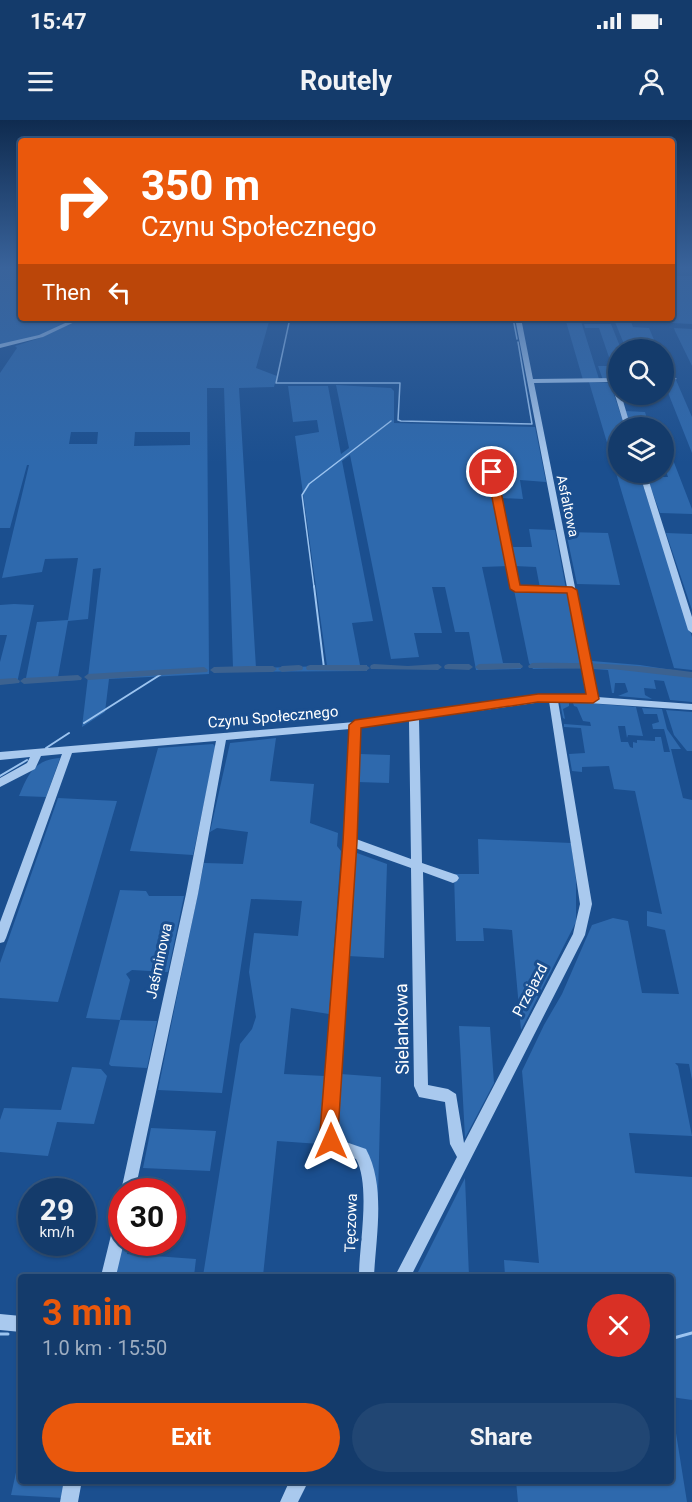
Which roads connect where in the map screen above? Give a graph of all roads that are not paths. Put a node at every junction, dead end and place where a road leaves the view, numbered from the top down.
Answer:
1 (46, 333) edge
2 (521, 333) edge
3 (0, 346) edge
4 (608, 380) edge
5 (531, 381) junction
6 (492, 472) dead end
7 (645, 483) edge
8 (572, 590) junction
9 (692, 630) edge
10 (553, 697) junction
11 (593, 699) junction
12 (692, 707) edge
13 (414, 717) junction
14 (355, 725) junction
15 (222, 738) junction
16 (68, 751) junction
17 (37, 753) junction
18 (0, 756) edge
19 (0, 783) edge
20 (350, 842) junction
21 (418, 871) junction
22 (453, 878) dead end
23 (0, 938) edge
24 (464, 1156) junction
25 (131, 1178) edge
26 (113, 1256) edge
27 (108, 1274) edge
28 (366, 1274) edge
29 (404, 1274) edge
30 (0, 1322) edge
31 (18, 1324) edge
32 (72, 1484) edge
33 (298, 1484) edge
34 (69, 1502) edge
35 (289, 1502) edge

1 - 3 street
2 - 5 street, Asfaltowa
4 - 5 street
5 - 8 street, Asfaltowa
6 - 8 street
7 - 9 street
8 - 11 street, Asfaltowa
10 - 11 street, Czynu Społecznego
10 - 13 street, Czynu Społecznego
10 - 24 street, Przejazd
11 - 12 street, Czynu Społecznego
13 - 14 street, Czynu Społecznego
13 - 21 street
14 - 15 street, Czynu Społecznego
14 - 20 street, Tęczowa
15 - 16 street, Czynu Społecznego
15 - 25 street, Jaśminowa
16 - 17 street, Czynu Społecznego
16 - 23 street
17 - 18 street, Czynu Społecznego
17 - 19 street
20 - 21 street
20 - 28 street, Tęczowa
21 - 22 street
21 - 24 street, Sielankowa
24 - 29 street, Przejazd
26 - 27 street
30 - 31 street
32 - 34 street
33 - 35 street

